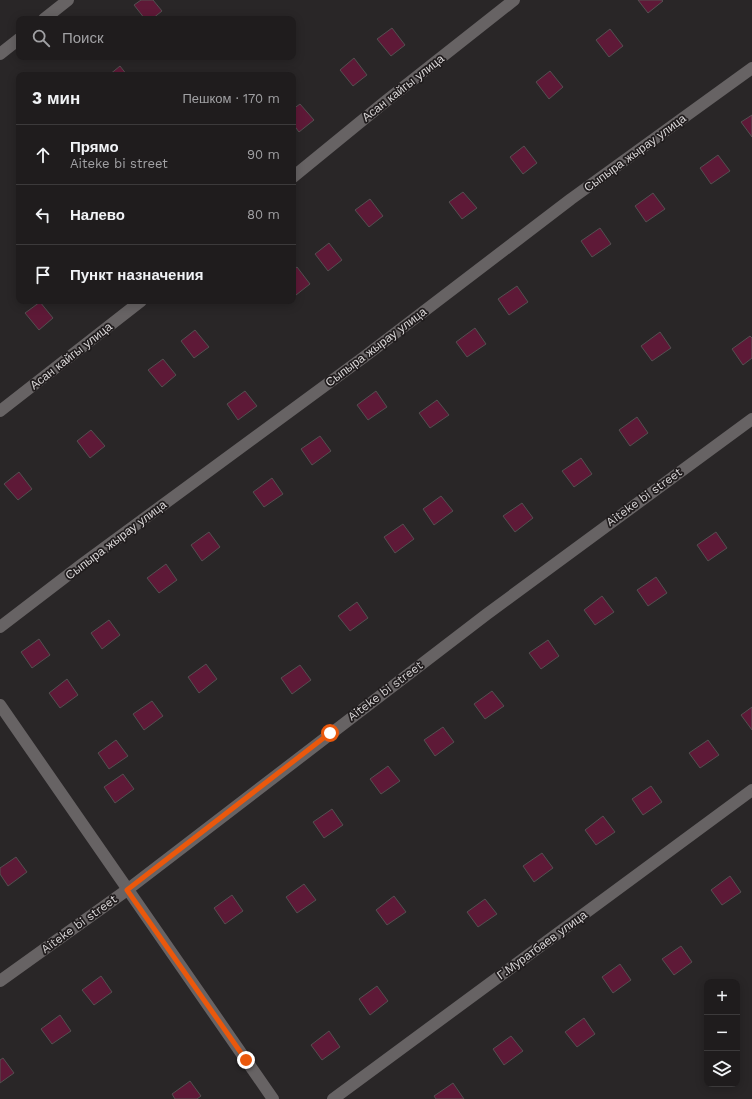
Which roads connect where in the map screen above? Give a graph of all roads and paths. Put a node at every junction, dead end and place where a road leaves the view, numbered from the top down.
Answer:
1 (68, 0) edge
2 (514, 0) edge
3 (48, 16) edge
4 (16, 41) edge
5 (0, 54) edge
6 (752, 68) edge
7 (296, 175) edge
8 (137, 304) edge
9 (0, 411) edge
10 (752, 419) edge
11 (0, 627) edge
12 (0, 705) edge
13 (752, 790) edge
14 (127, 890) junction
15 (0, 980) edge
16 (273, 1099) edge
17 (333, 1099) edge

1 - 3 street
2 - 7 street, Асан кайгы улица
4 - 5 street
6 - 11 street, Сыпыра жырау улица
8 - 9 street, Асан кайгы улица
10 - 14 street, Aiteke bi street
12 - 14 street
13 - 17 street, Г.Муратбаев улица
14 - 15 street, Aiteke bi street
14 - 16 street

